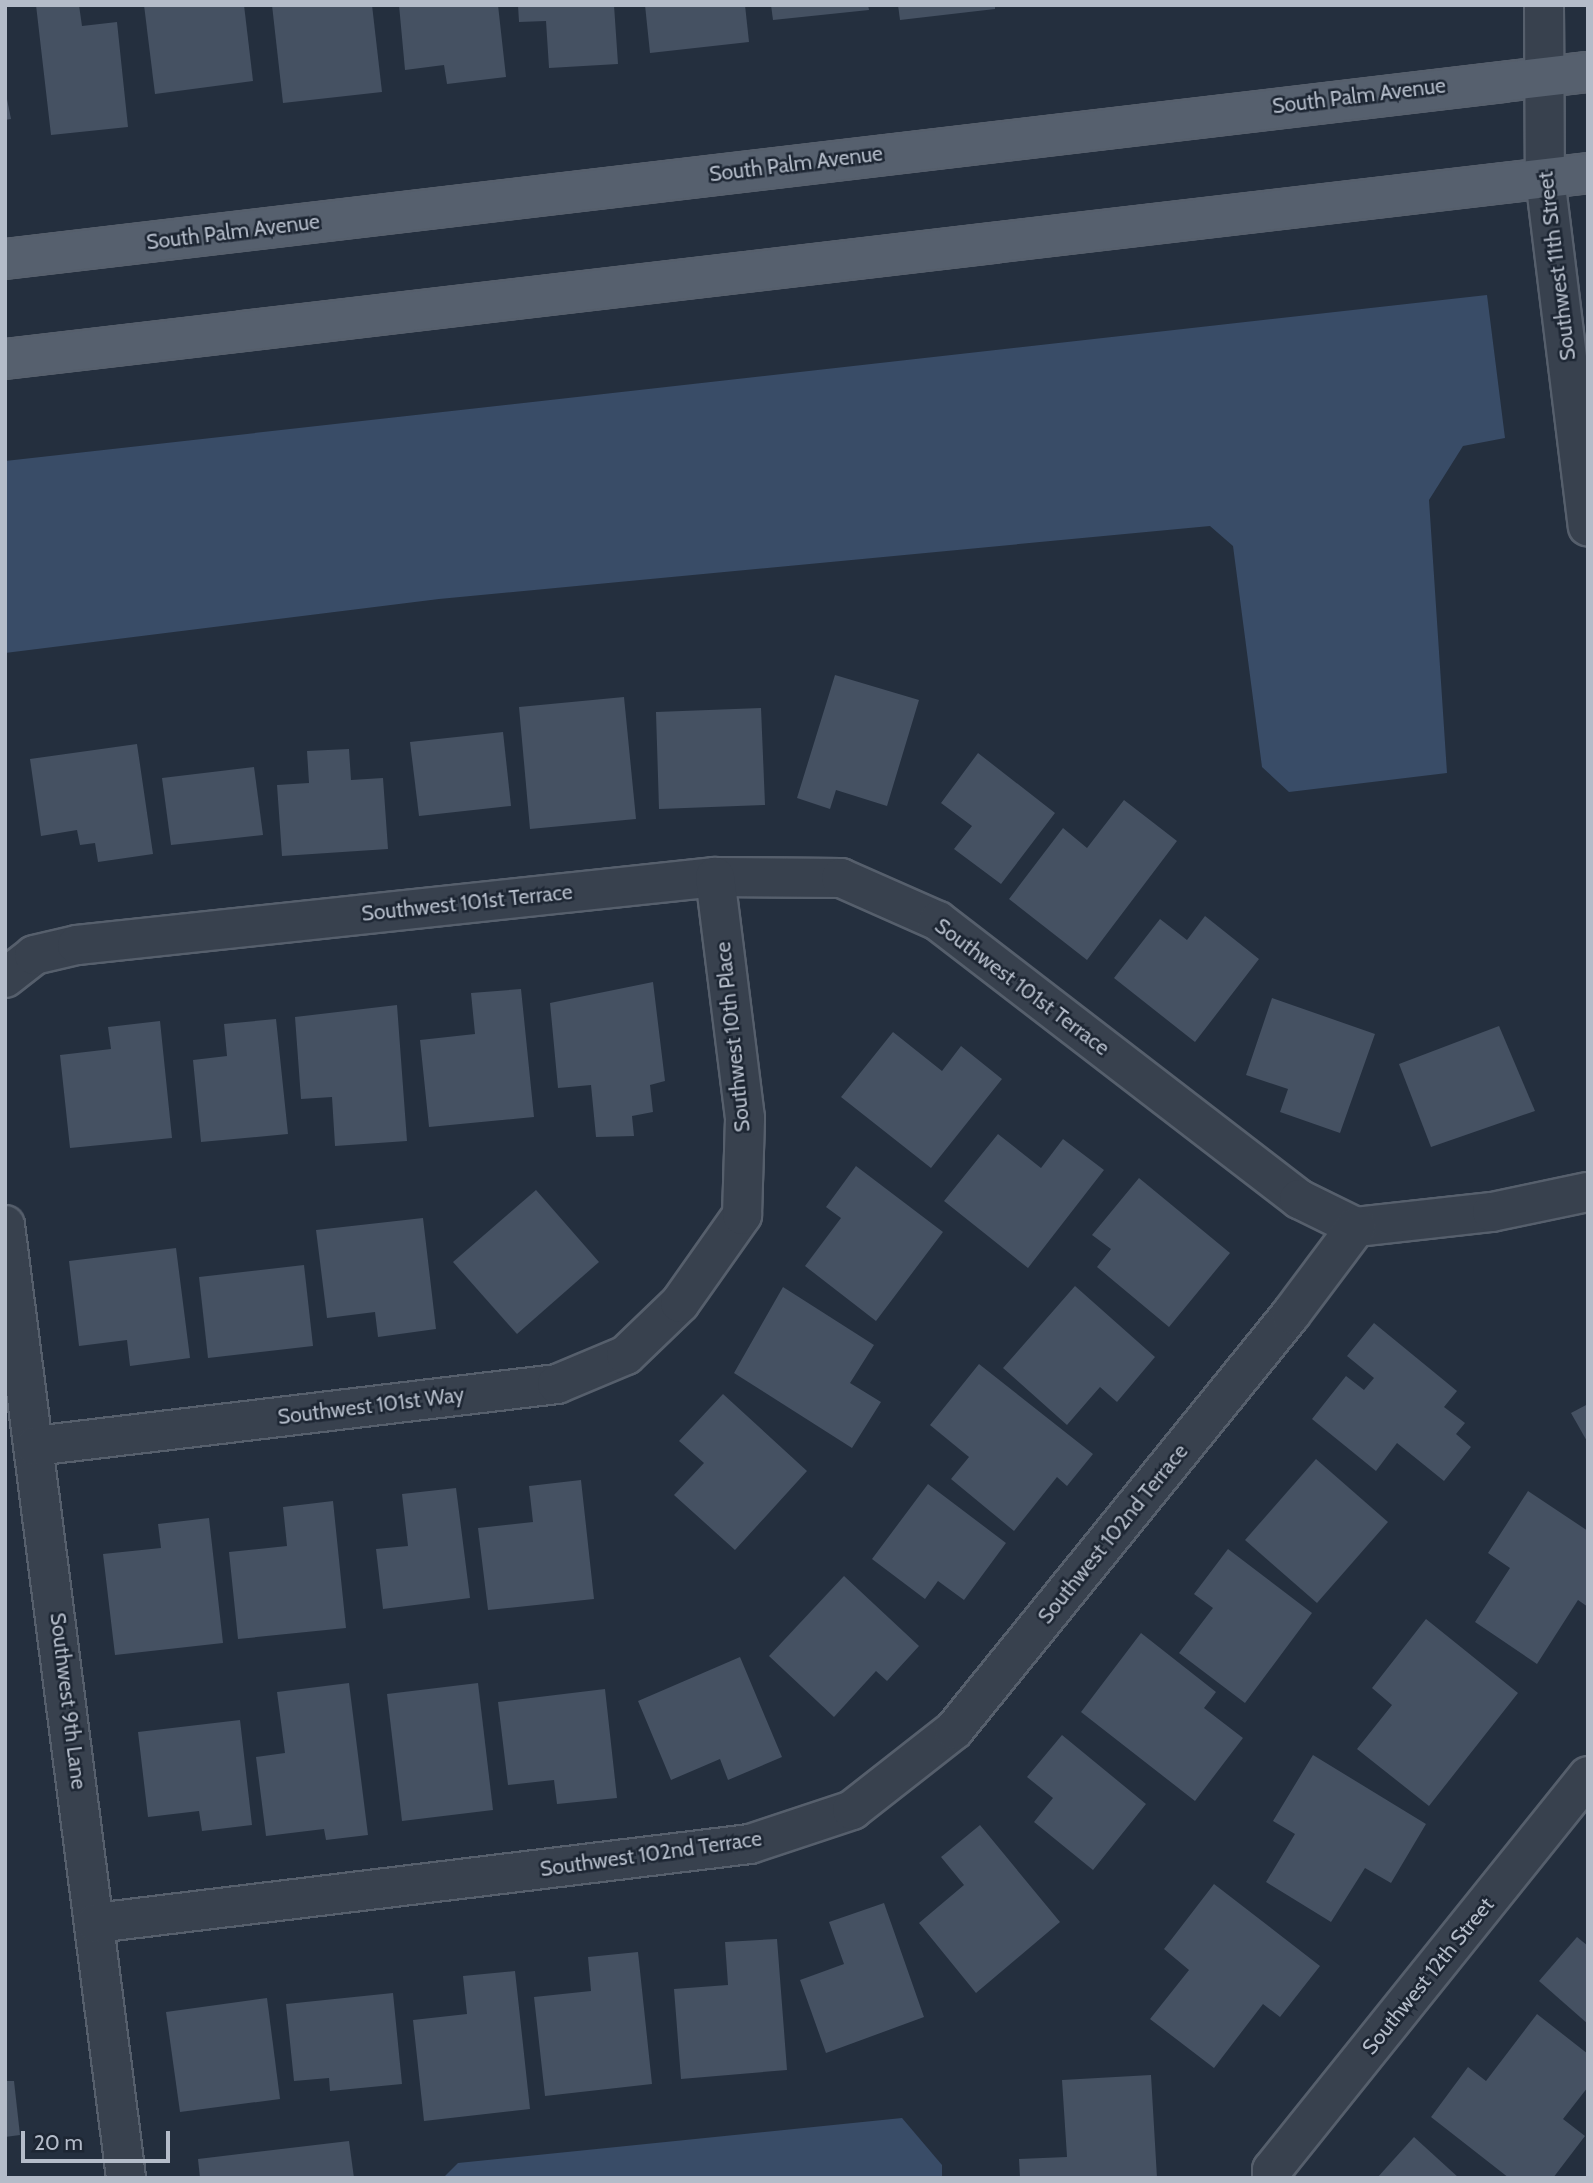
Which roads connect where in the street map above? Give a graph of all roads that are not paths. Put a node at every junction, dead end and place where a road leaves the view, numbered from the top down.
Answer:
1 (1544, 5) edge
2 (1588, 72) edge
3 (1541, 77) junction
4 (1588, 173) edge
5 (1545, 178) junction
6 (5, 259) edge
7 (5, 359) edge
8 (1588, 526) edge
9 (715, 877) junction
10 (19, 966) edge
11 (1588, 1192) edge
12 (5, 1225) edge
13 (1356, 1227) junction
14 (680, 1303) joint
15 (35, 1446) junction
16 (1588, 1776) edge
17 (96, 1923) junction
18 (125, 2178) edge
19 (1272, 2178) edge

1 - 3 street, Southwest 11th Street
2 - 3 main road, South Palm Avenue
3 - 5 street, Southwest 11th Street
3 - 6 main road, South Palm Avenue
4 - 5 main road
5 - 7 main road
5 - 8 street, Southwest 11th Street
9 - 10 street, Southwest 101st Terrace
9 - 13 street, Southwest 101st Terrace
9 - 14 street, Southwest 10th Place
11 - 13 street
12 - 15 street, Southwest 9th Lane
13 - 17 street, Southwest 102nd Terrace
14 - 15 street, Southwest 101st Way
15 - 17 street, Southwest 9th Lane
16 - 19 street, Southwest 12th Street
17 - 18 street, Southwest 9th Lane

